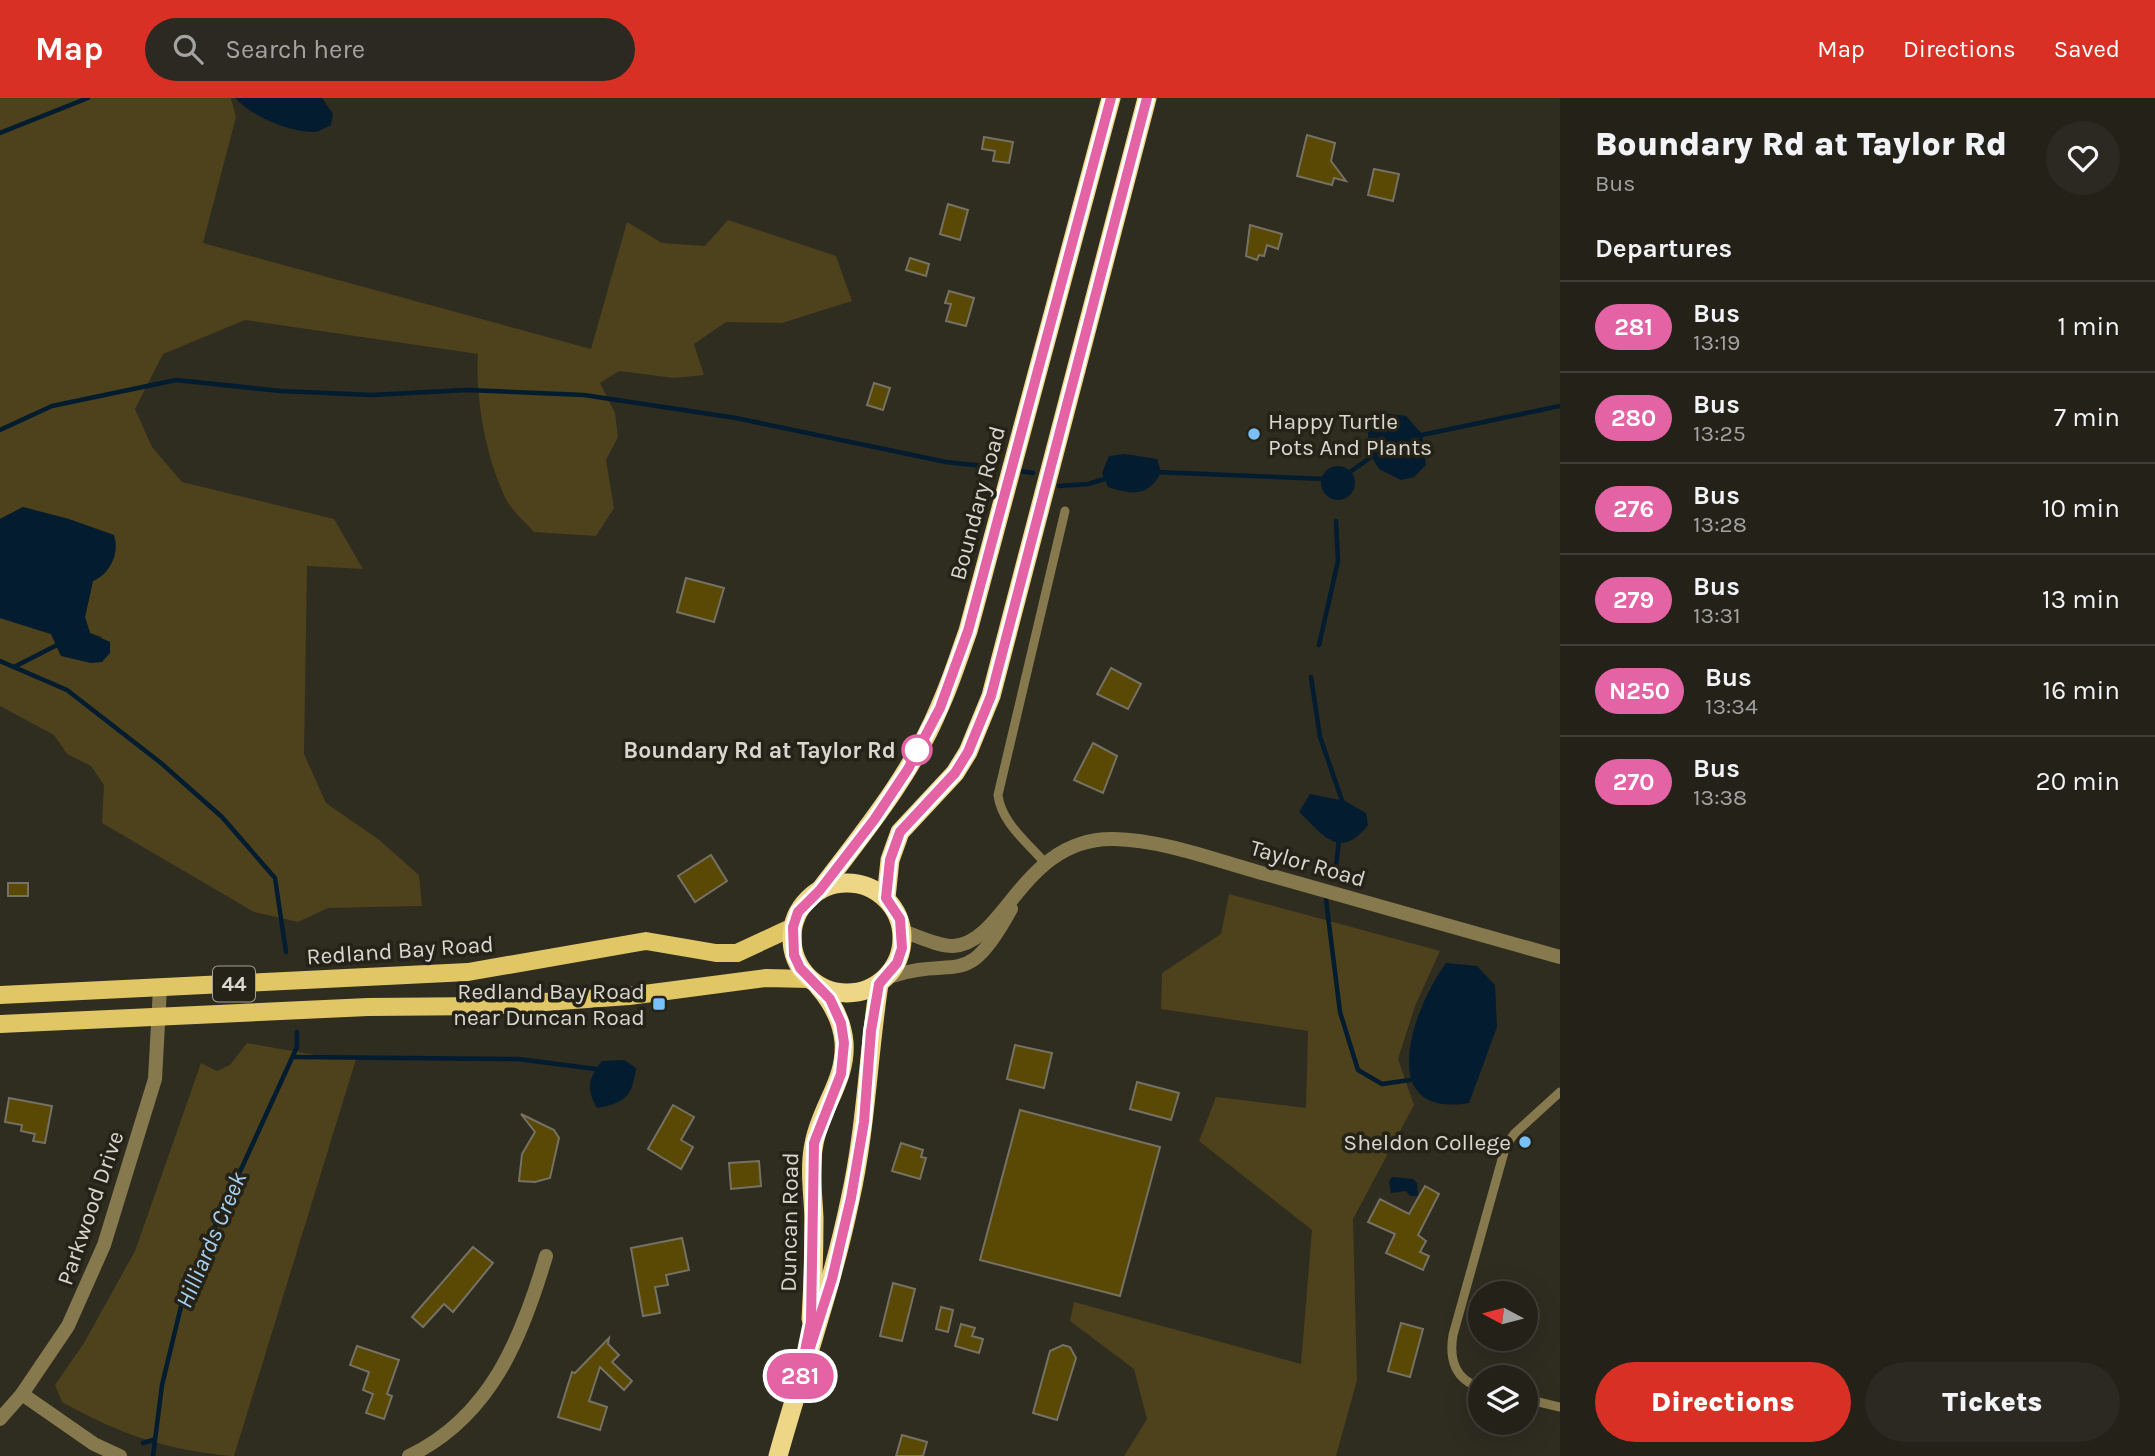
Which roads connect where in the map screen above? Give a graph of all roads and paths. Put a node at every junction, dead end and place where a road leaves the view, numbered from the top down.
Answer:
1 (1111, 98) edge
2 (1147, 98) edge
3 (1065, 511) dead end
4 (1044, 862) junction
5 (820, 890) junction
6 (886, 898) junction
7 (793, 927) junction
8 (902, 931) junction
9 (1560, 957) edge
10 (883, 981) junction
11 (813, 983) junction
12 (160, 988) junction
13 (0, 995) edge
14 (159, 1016) junction
15 (0, 1024) edge
16 (1560, 1093) edge
17 (546, 1256) dead end
18 (1468, 1382) edge
19 (798, 1385) junction
20 (22, 1394) junction
21 (1538, 1402) edge
22 (1560, 1407) edge
23 (0, 1419) edge
24 (120, 1456) edge
25 (409, 1456) edge
26 (778, 1456) edge

1 - 5 highway, Boundary Road
2 - 6 highway
3 - 4 lane
4 - 8 street, Taylor Road
4 - 9 street, Taylor Road
4 - 10 street, Taylor Road
5 - 6 highway
5 - 7 highway
6 - 8 highway
7 - 11 highway
7 - 12 main road, Redland Bay Road / 44
8 - 10 highway
10 - 11 highway
10 - 19 highway, Duncan Road
11 - 14 main road, 44
11 - 19 highway, Duncan Road
12 - 13 main road, Redland Bay Road / 44
12 - 14 street, Parkwood Drive
14 - 15 main road, 44
14 - 20 street, Parkwood Drive
16 - 18 lane
17 - 25 street
19 - 26 highway, Duncan Road
20 - 23 street, Parkwood Drive
20 - 24 street
21 - 22 lane

